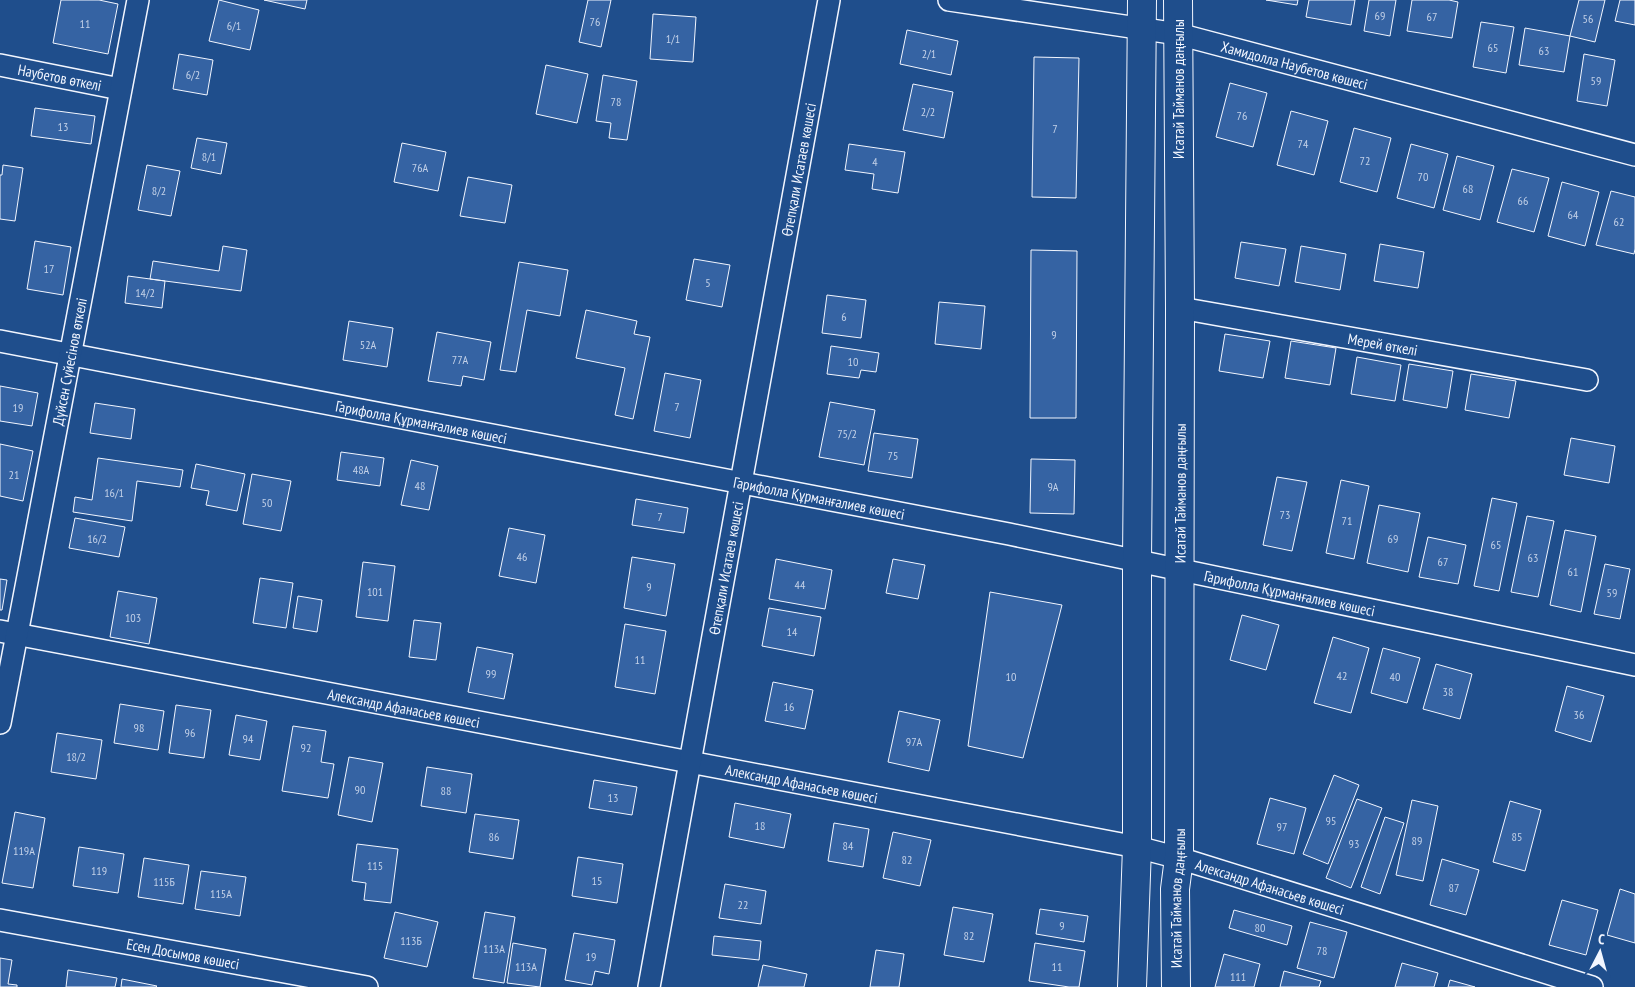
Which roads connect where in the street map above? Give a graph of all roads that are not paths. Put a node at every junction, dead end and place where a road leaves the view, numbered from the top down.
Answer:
1 (138, 0) edge
2 (829, 0) edge
3 (950, 0) edge
4 (1142, 0) edge
5 (1178, 0) edge
6 (1142, 28) junction
7 (1178, 34) junction
8 (0, 65) edge
9 (120, 89) junction
10 (1635, 155) edge
11 (1180, 308) junction
12 (0, 341) edge
13 (70, 355) junction
14 (1587, 380) dead end
15 (742, 483) junction
16 (1137, 560) junction
17 (1179, 569) junction
18 (8, 633) edge
19 (1635, 665) edge
20 (0, 723) edge
21 (690, 762) junction
22 (1137, 847) junction
23 (1179, 858) junction
24 (0, 920) edge
25 (367, 987) edge
26 (649, 987) edge
27 (1132, 987) edge
28 (1176, 987) edge
29 (1592, 987) edge

1 - 9 street, Дүйсен Сүйесінов өткелі
2 - 15 street, Өтепқали Исатаев көшесі
3 - 6 street, Хамидолла Наубетов көшесі
4 - 6 main road
5 - 7 main road, Исатай Тайманов даңғылы
6 - 7 street, Хамидолла Наубетов көшесі
6 - 16 main road
7 - 10 street, Хамидолла Наубетов көшесі
7 - 11 main road, Исатай Тайманов даңғылы
8 - 9 street, Наубетов өткелі
9 - 13 street, Дүйсен Сүйесінов өткелі
11 - 14 street, Мерей өткелі
11 - 17 main road, Исатай Тайманов даңғылы
12 - 13 street, Гарифолла Құрманғалиев көшесі
13 - 15 street, Гарифолла Құрманғалиев көшесі
13 - 18 street, Дүйсен Сүйесінов өткелі
15 - 16 street, Гарифолла Құрманғалиев көшесі
15 - 21 street, Өтепқали Исатаев көшесі
16 - 17 street, Гарифолла Құрманғалиев көшесі
16 - 22 main road
17 - 19 street, Гарифолла Құрманғалиев көшесі
17 - 23 main road, Исатай Тайманов даңғылы
18 - 20 street, Дүйсен Сүйесінов өткелі
18 - 21 street, Александр Афанасьев көшесі
21 - 22 street, Александр Афанасьев көшесі
21 - 26 street, Өтепқали Исатаев көшесі
22 - 23 street, Александр Афанасьев көшесі
22 - 27 main road
23 - 28 main road, Исатай Тайманов даңғылы
23 - 29 street, Александр Афанасьев көшесі
24 - 25 street, Есен Досымов көшесі

